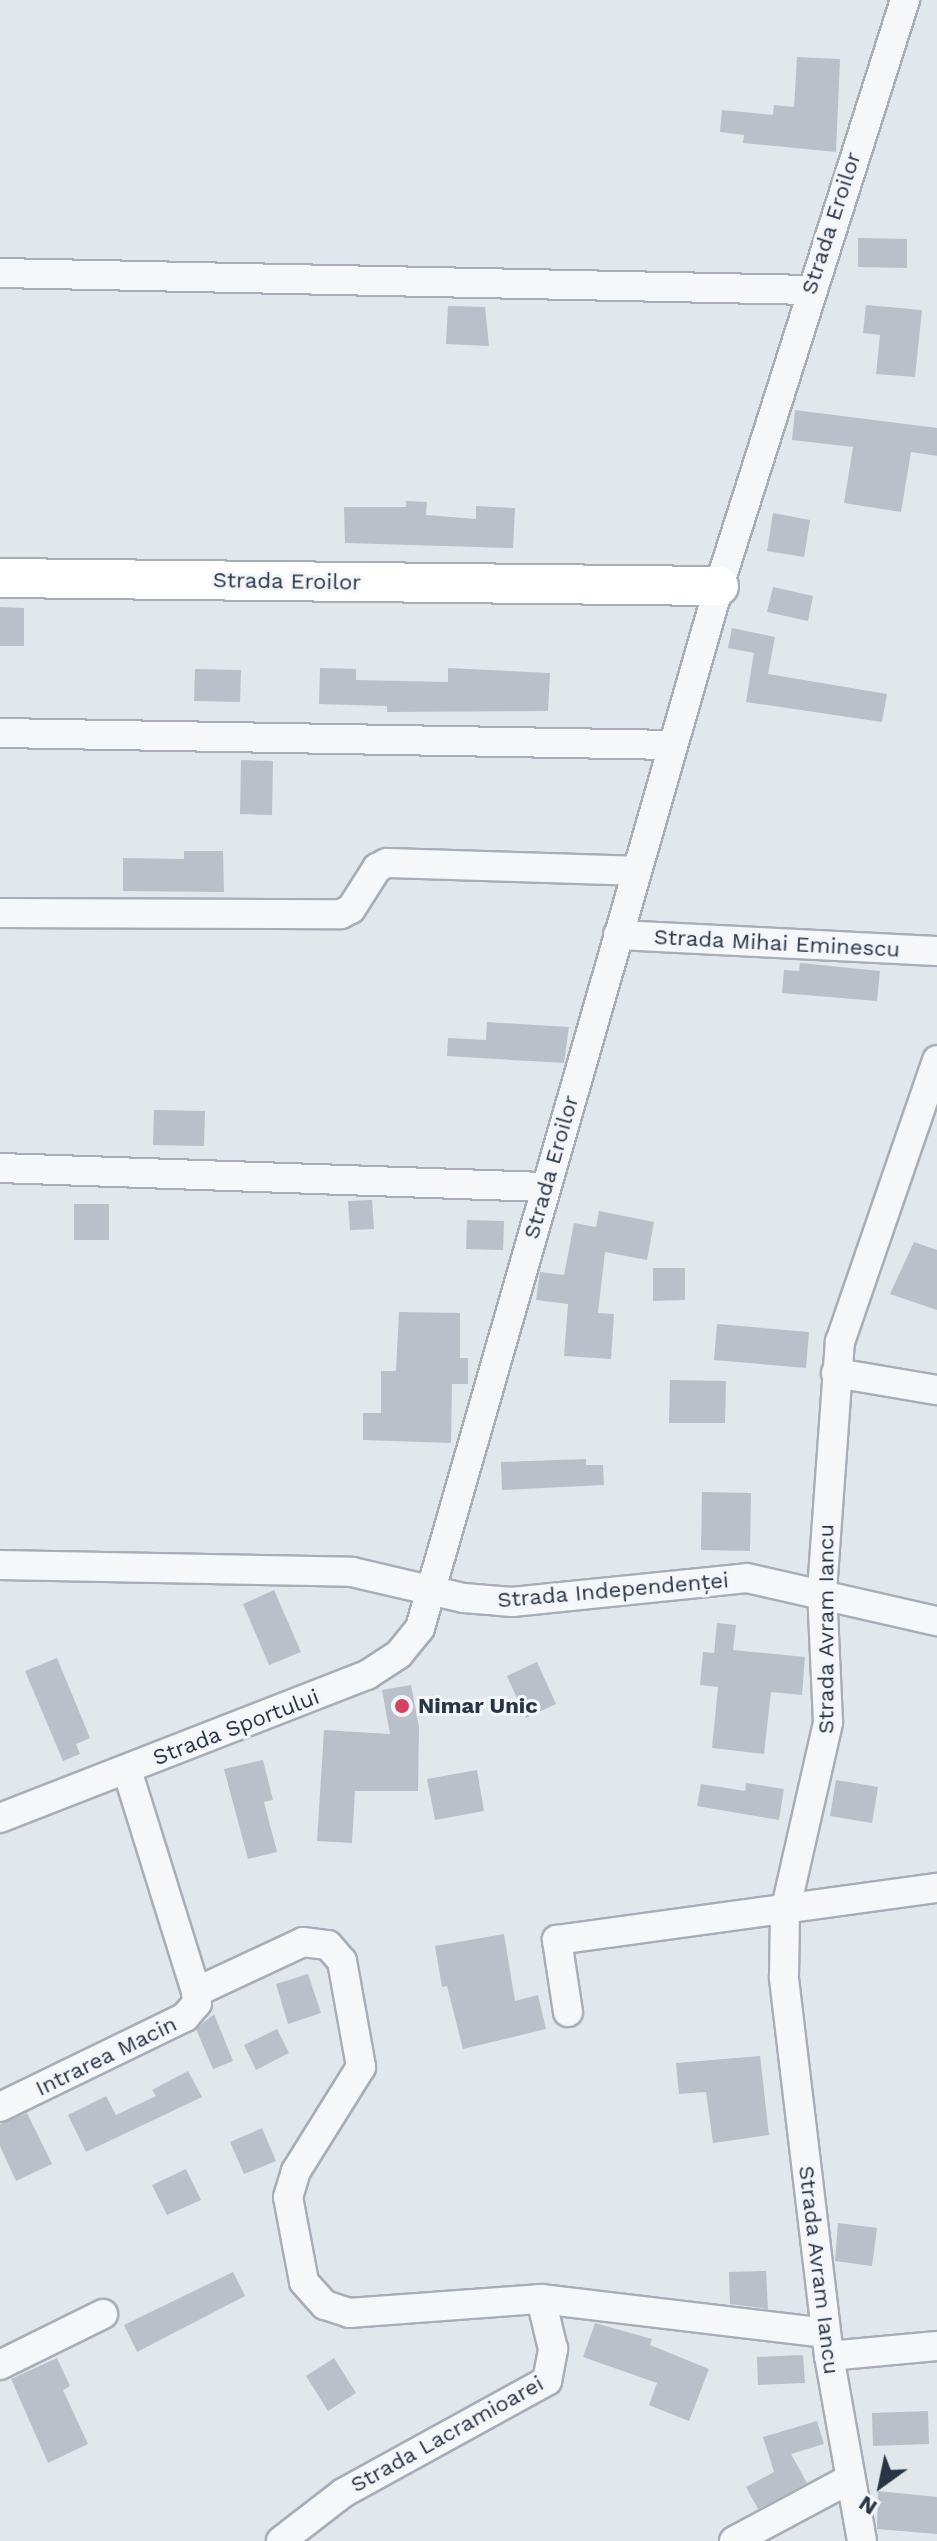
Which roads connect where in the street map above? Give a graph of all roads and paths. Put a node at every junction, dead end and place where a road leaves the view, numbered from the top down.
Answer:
1 (905, 0) edge
2 (0, 273) edge
3 (810, 290) junction
4 (0, 578) edge
5 (719, 586) junction
6 (0, 733) edge
7 (673, 745) junction
8 (636, 871) junction
9 (0, 913) edge
10 (618, 935) junction
11 (937, 951) edge
12 (937, 1060) edge
13 (0, 1168) edge
14 (545, 1187) junction
15 (836, 1373) junction
16 (937, 1390) edge
17 (0, 1565) edge
18 (433, 1590) junction
19 (822, 1591) junction
20 (937, 1621) edge
21 (127, 1770) junction
22 (0, 1818) edge
23 (937, 1888) edge
24 (785, 1912) junction
25 (196, 1992) junction
26 (568, 2012) dead end
27 (0, 2107) edge
28 (541, 2299) junction
29 (103, 2314) dead end
30 (828, 2345) junction
31 (937, 2346) edge
32 (0, 2365) edge
33 (848, 2480) junction
34 (281, 2541) edge
35 (734, 2541) edge
36 (862, 2541) edge

1 - 3 street, Strada Eroilor
2 - 3 street
3 - 5 street, Strada Eroilor
4 - 5 street, Strada Eroilor
5 - 7 street, Strada Eroilor
6 - 7 street
7 - 8 street, Strada Eroilor
8 - 9 street
8 - 10 street, Strada Eroilor
10 - 11 street, Strada Mihai Eminescu
10 - 14 street, Strada Eroilor
12 - 15 street, Strada Avram Iancu
13 - 14 street
14 - 18 street, Strada Eroilor
15 - 16 street
15 - 19 street, Strada Avram Iancu
17 - 18 street, Strada Independenței
18 - 19 street, Strada Independenței
18 - 21 street, Strada Sportului
19 - 20 street, Strada Independenței
19 - 24 street, Strada Avram Iancu
21 - 22 street, Strada Sportului
21 - 25 street
23 - 24 street
24 - 26 street
24 - 30 street, Strada Avram Iancu
25 - 27 street, Intrarea Macin
25 - 28 street
28 - 30 street
28 - 34 street, Strada Lacramioarei
29 - 32 street
30 - 31 street
30 - 33 street, Strada Avram Iancu
33 - 35 street
33 - 36 street, Strada Avram Iancu

